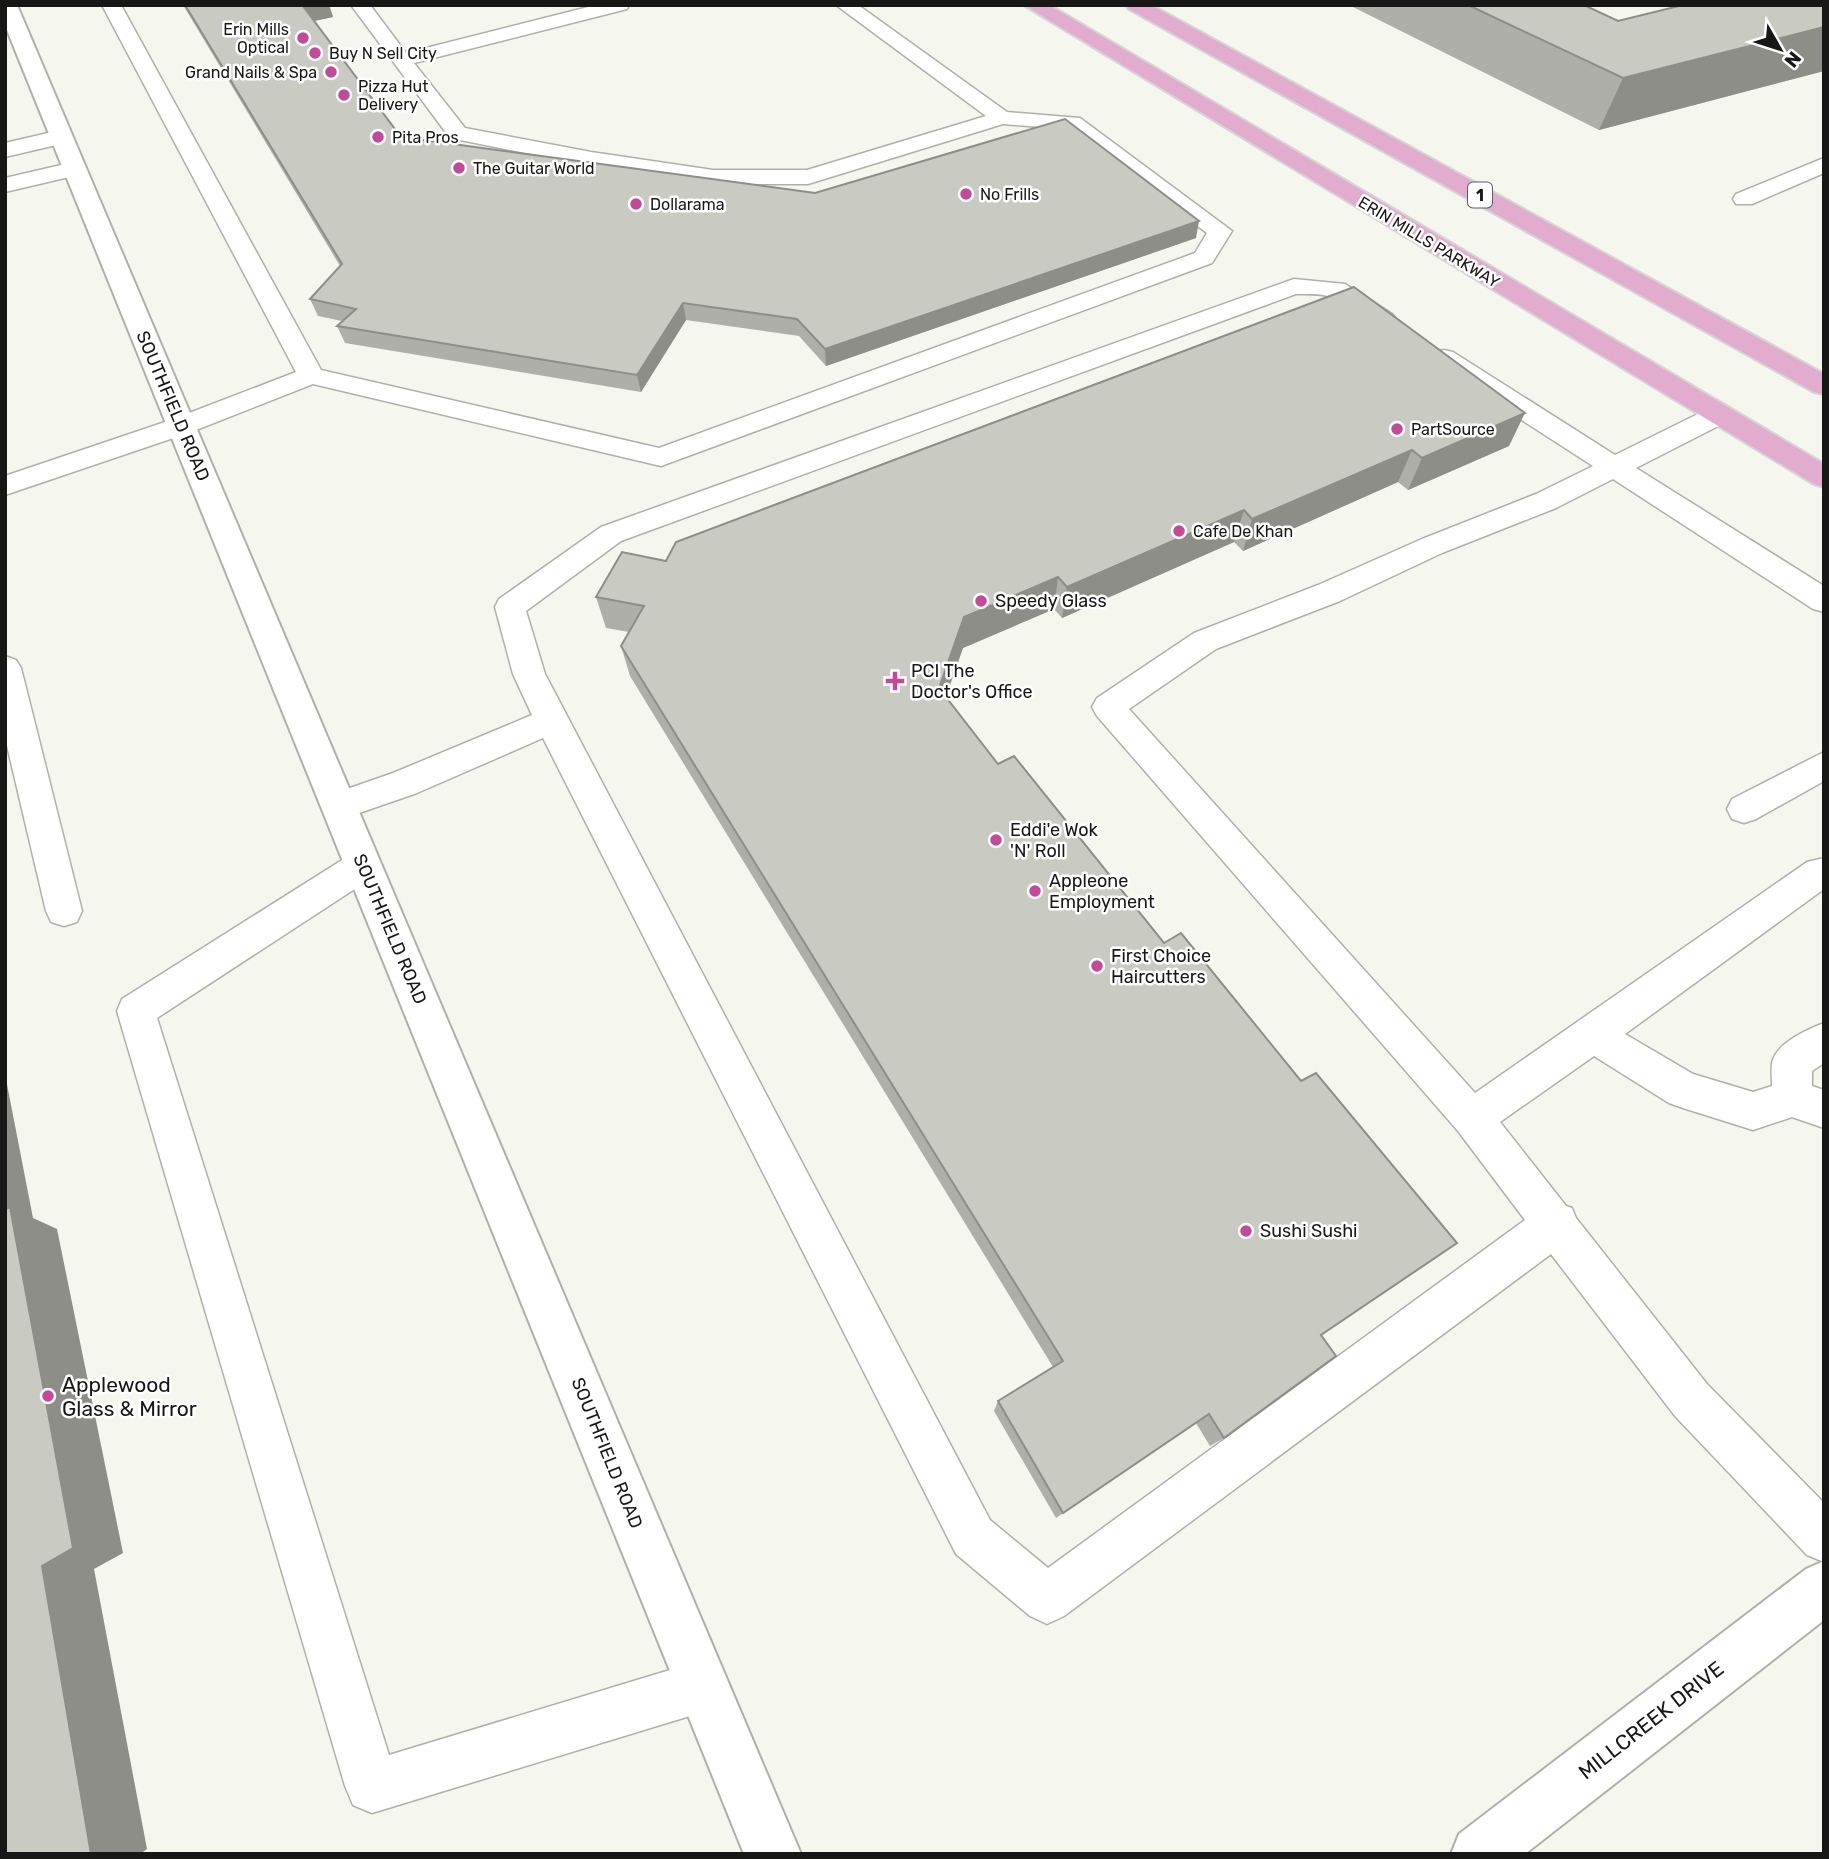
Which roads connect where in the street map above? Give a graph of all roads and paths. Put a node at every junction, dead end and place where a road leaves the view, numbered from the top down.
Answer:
1 (111, 5) edge
2 (360, 5) edge
3 (620, 5) edge
4 (845, 5) edge
5 (1034, 5) edge
6 (1136, 5) edge
7 (7, 11) edge
8 (401, 60) junction
9 (1002, 118) junction
10 (5, 150) edge
11 (68, 153) junction
12 (1824, 165) edge
13 (5, 185) edge
14 (1744, 199) dead end
15 (311, 376) junction
16 (1824, 386) edge
17 (1718, 415) junction
18 (181, 426) junction
19 (1614, 466) junction
20 (1824, 477) edge
21 (5, 486) edge
22 (1824, 601) edge
23 (5, 668) edge
24 (551, 722) junction
25 (1824, 765) edge
26 (339, 806) junction
27 (1744, 809) dead end
28 (363, 865) junction
29 (1820, 872) dead end
30 (64, 911) dead end
31 (1593, 1035) junction
32 (1824, 1041) edge
33 (1808, 1104) edge
34 (1472, 1118) junction
35 (1557, 1223) junction
36 (1824, 1538) edge
37 (1824, 1587) edge
38 (703, 1686) junction
39 (773, 1854) edge
40 (1479, 1854) edge

1 - 15 lane
2 - 8 lane
3 - 8 lane
4 - 9 lane
5 - 17 main road, ERIN MILLS PARKWAY
6 - 16 main road, 1
7 - 11 street, SOUTHFIELD ROAD
8 - 9 lane
9 - 15 lane
10 - 11 lane
11 - 13 lane
11 - 18 street, SOUTHFIELD ROAD
12 - 14 lane
15 - 18 lane
17 - 19 lane
17 - 20 main road, ERIN MILLS PARKWAY
18 - 21 lane
18 - 26 street, SOUTHFIELD ROAD
19 - 22 lane
19 - 24 lane
19 - 34 lane
23 - 30 lane
24 - 26 lane
24 - 35 lane
25 - 27 lane
26 - 28 street, SOUTHFIELD ROAD
28 - 38 street, SOUTHFIELD ROAD
28 - 38 lane
29 - 31 lane
31 - 33 lane
31 - 34 lane
32 - 33 lane
34 - 35 lane
35 - 36 lane
37 - 40 street, MILLCREEK DRIVE
38 - 39 street, SOUTHFIELD ROAD

